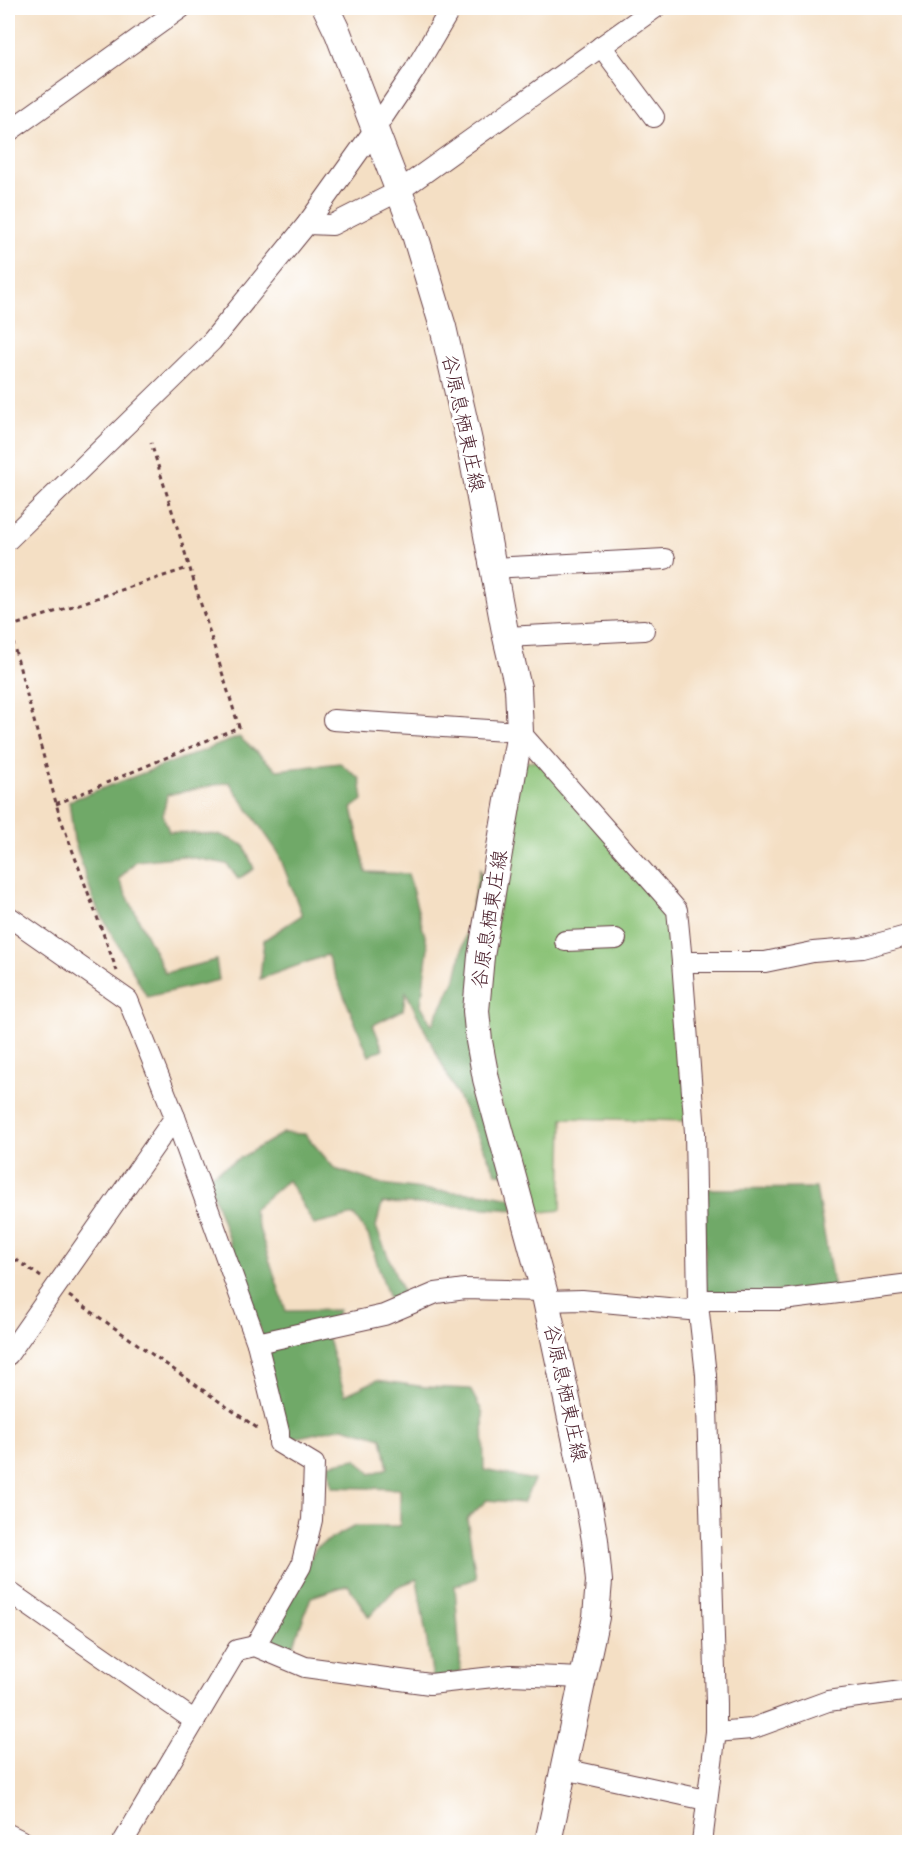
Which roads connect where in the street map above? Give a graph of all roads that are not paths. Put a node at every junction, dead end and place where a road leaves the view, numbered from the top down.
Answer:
1 (181, 8) edge
2 (326, 8) edge
3 (451, 8) edge
4 (655, 8) edge
5 (601, 46) junction
6 (654, 117) dead end
7 (375, 129) junction
8 (8, 132) edge
9 (399, 191) junction
10 (307, 224) junction
11 (8, 540) edge
12 (665, 559) dead end
13 (493, 568) junction
14 (644, 630) dead end
15 (506, 637) junction
16 (333, 720) dead end
17 (520, 732) junction
18 (8, 916) edge
19 (909, 935) edge
20 (616, 939) dead end
21 (565, 941) dead end
22 (682, 962) junction
23 (175, 1117) junction
24 (909, 1284) edge
25 (545, 1296) junction
26 (698, 1304) junction
27 (258, 1343) junction
28 (8, 1355) edge
29 (8, 1592) edge
30 (255, 1646) junction
31 (582, 1678) junction
32 (909, 1690) edge
33 (195, 1721) junction
34 (716, 1732) junction
35 (564, 1769) junction
36 (706, 1800) junction
37 (8, 1834) edge
38 (24, 1842) edge
39 (123, 1842) edge
40 (548, 1842) edge
41 (702, 1842) edge

1 - 8 street
2 - 7 main road, 谷原息栖東庄線
3 - 7 street
4 - 5 street
5 - 6 street
5 - 9 street
7 - 9 main road, 谷原息栖東庄線
7 - 10 street
9 - 10 street
9 - 13 main road, 谷原息栖東庄線
10 - 11 street
12 - 13 street
13 - 15 main road, 谷原息栖東庄線
14 - 15 street
15 - 17 main road, 谷原息栖東庄線
16 - 17 street
17 - 22 street
17 - 25 main road, 谷原息栖東庄線
18 - 23 street
19 - 22 street
20 - 21 street
22 - 26 street
23 - 27 street
23 - 28 street
24 - 26 street
25 - 26 street
25 - 27 street
25 - 31 main road, 谷原息栖東庄線
26 - 34 street
27 - 30 street
29 - 33 street
30 - 31 street
30 - 33 street
31 - 35 main road, 谷原息栖東庄線
32 - 34 street
33 - 39 street
34 - 36 street
35 - 36 street
35 - 40 main road, 谷原息栖東庄線
36 - 41 street
37 - 38 street

